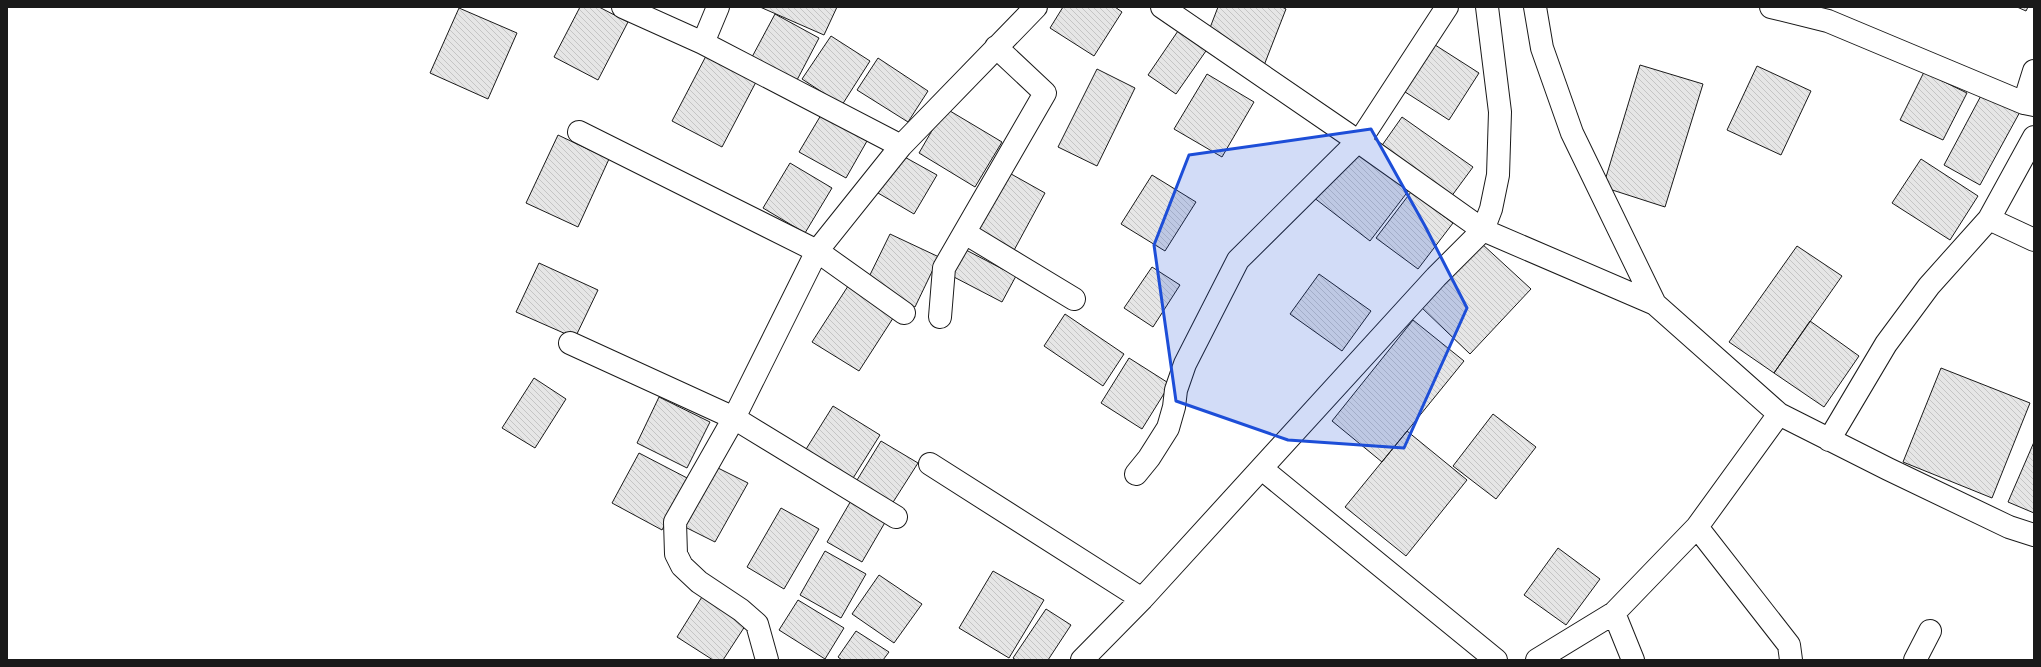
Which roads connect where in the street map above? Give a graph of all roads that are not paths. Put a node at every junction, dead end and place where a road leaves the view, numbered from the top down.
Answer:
1 (623, 7) edge
2 (718, 7) edge
3 (1036, 7) edge
4 (1447, 7) edge
5 (1487, 7) edge
6 (1535, 7) edge
7 (1771, 7) edge
8 (1172, 10) edge
9 (1832, 14) edge
10 (703, 43) junction
11 (996, 46) junction
12 (2034, 70) edge
13 (2029, 104) edge
14 (579, 132) dead end
15 (2034, 137) edge
16 (1359, 142) junction
17 (901, 146) junction
18 (1989, 219) junction
19 (1483, 230) junction
20 (964, 233) junction
21 (2034, 240) edge
22 (817, 251) junction
23 (1074, 299) dead end
24 (1655, 304) junction
25 (904, 313) dead end
26 (940, 317) dead end
27 (570, 343) dead end
28 (1779, 414) junction
29 (734, 418) junction
30 (1829, 440) junction
31 (930, 464) dead end
32 (1262, 469) junction
33 (1136, 474) dead end
34 (896, 517) dead end
35 (1697, 526) junction
36 (2034, 535) edge
37 (1142, 599) junction
38 (1614, 613) junction
39 (1930, 631) dead end
40 (767, 660) edge
41 (1082, 660) edge
42 (1496, 660) edge
43 (1537, 660) edge
44 (1633, 660) edge
45 (1792, 660) edge
46 (1915, 660) edge

1 - 10 street
2 - 10 street
3 - 11 street
4 - 16 street
5 - 19 street
6 - 24 street
7 - 9 street
8 - 16 street
9 - 13 street
10 - 17 street
11 - 17 street
11 - 20 street
12 - 13 street
14 - 22 street
15 - 18 street
16 - 19 street
16 - 33 street
17 - 22 street
18 - 21 street
18 - 30 street
19 - 24 street
19 - 32 street
20 - 23 street
20 - 26 street
22 - 25 street
22 - 29 street
24 - 28 street
27 - 29 street
28 - 30 street
28 - 35 street
29 - 34 street
29 - 40 street
30 - 36 street
31 - 37 street
32 - 37 street
32 - 42 street
35 - 38 street
35 - 45 street
37 - 41 street
38 - 43 street
38 - 44 street
39 - 46 street

